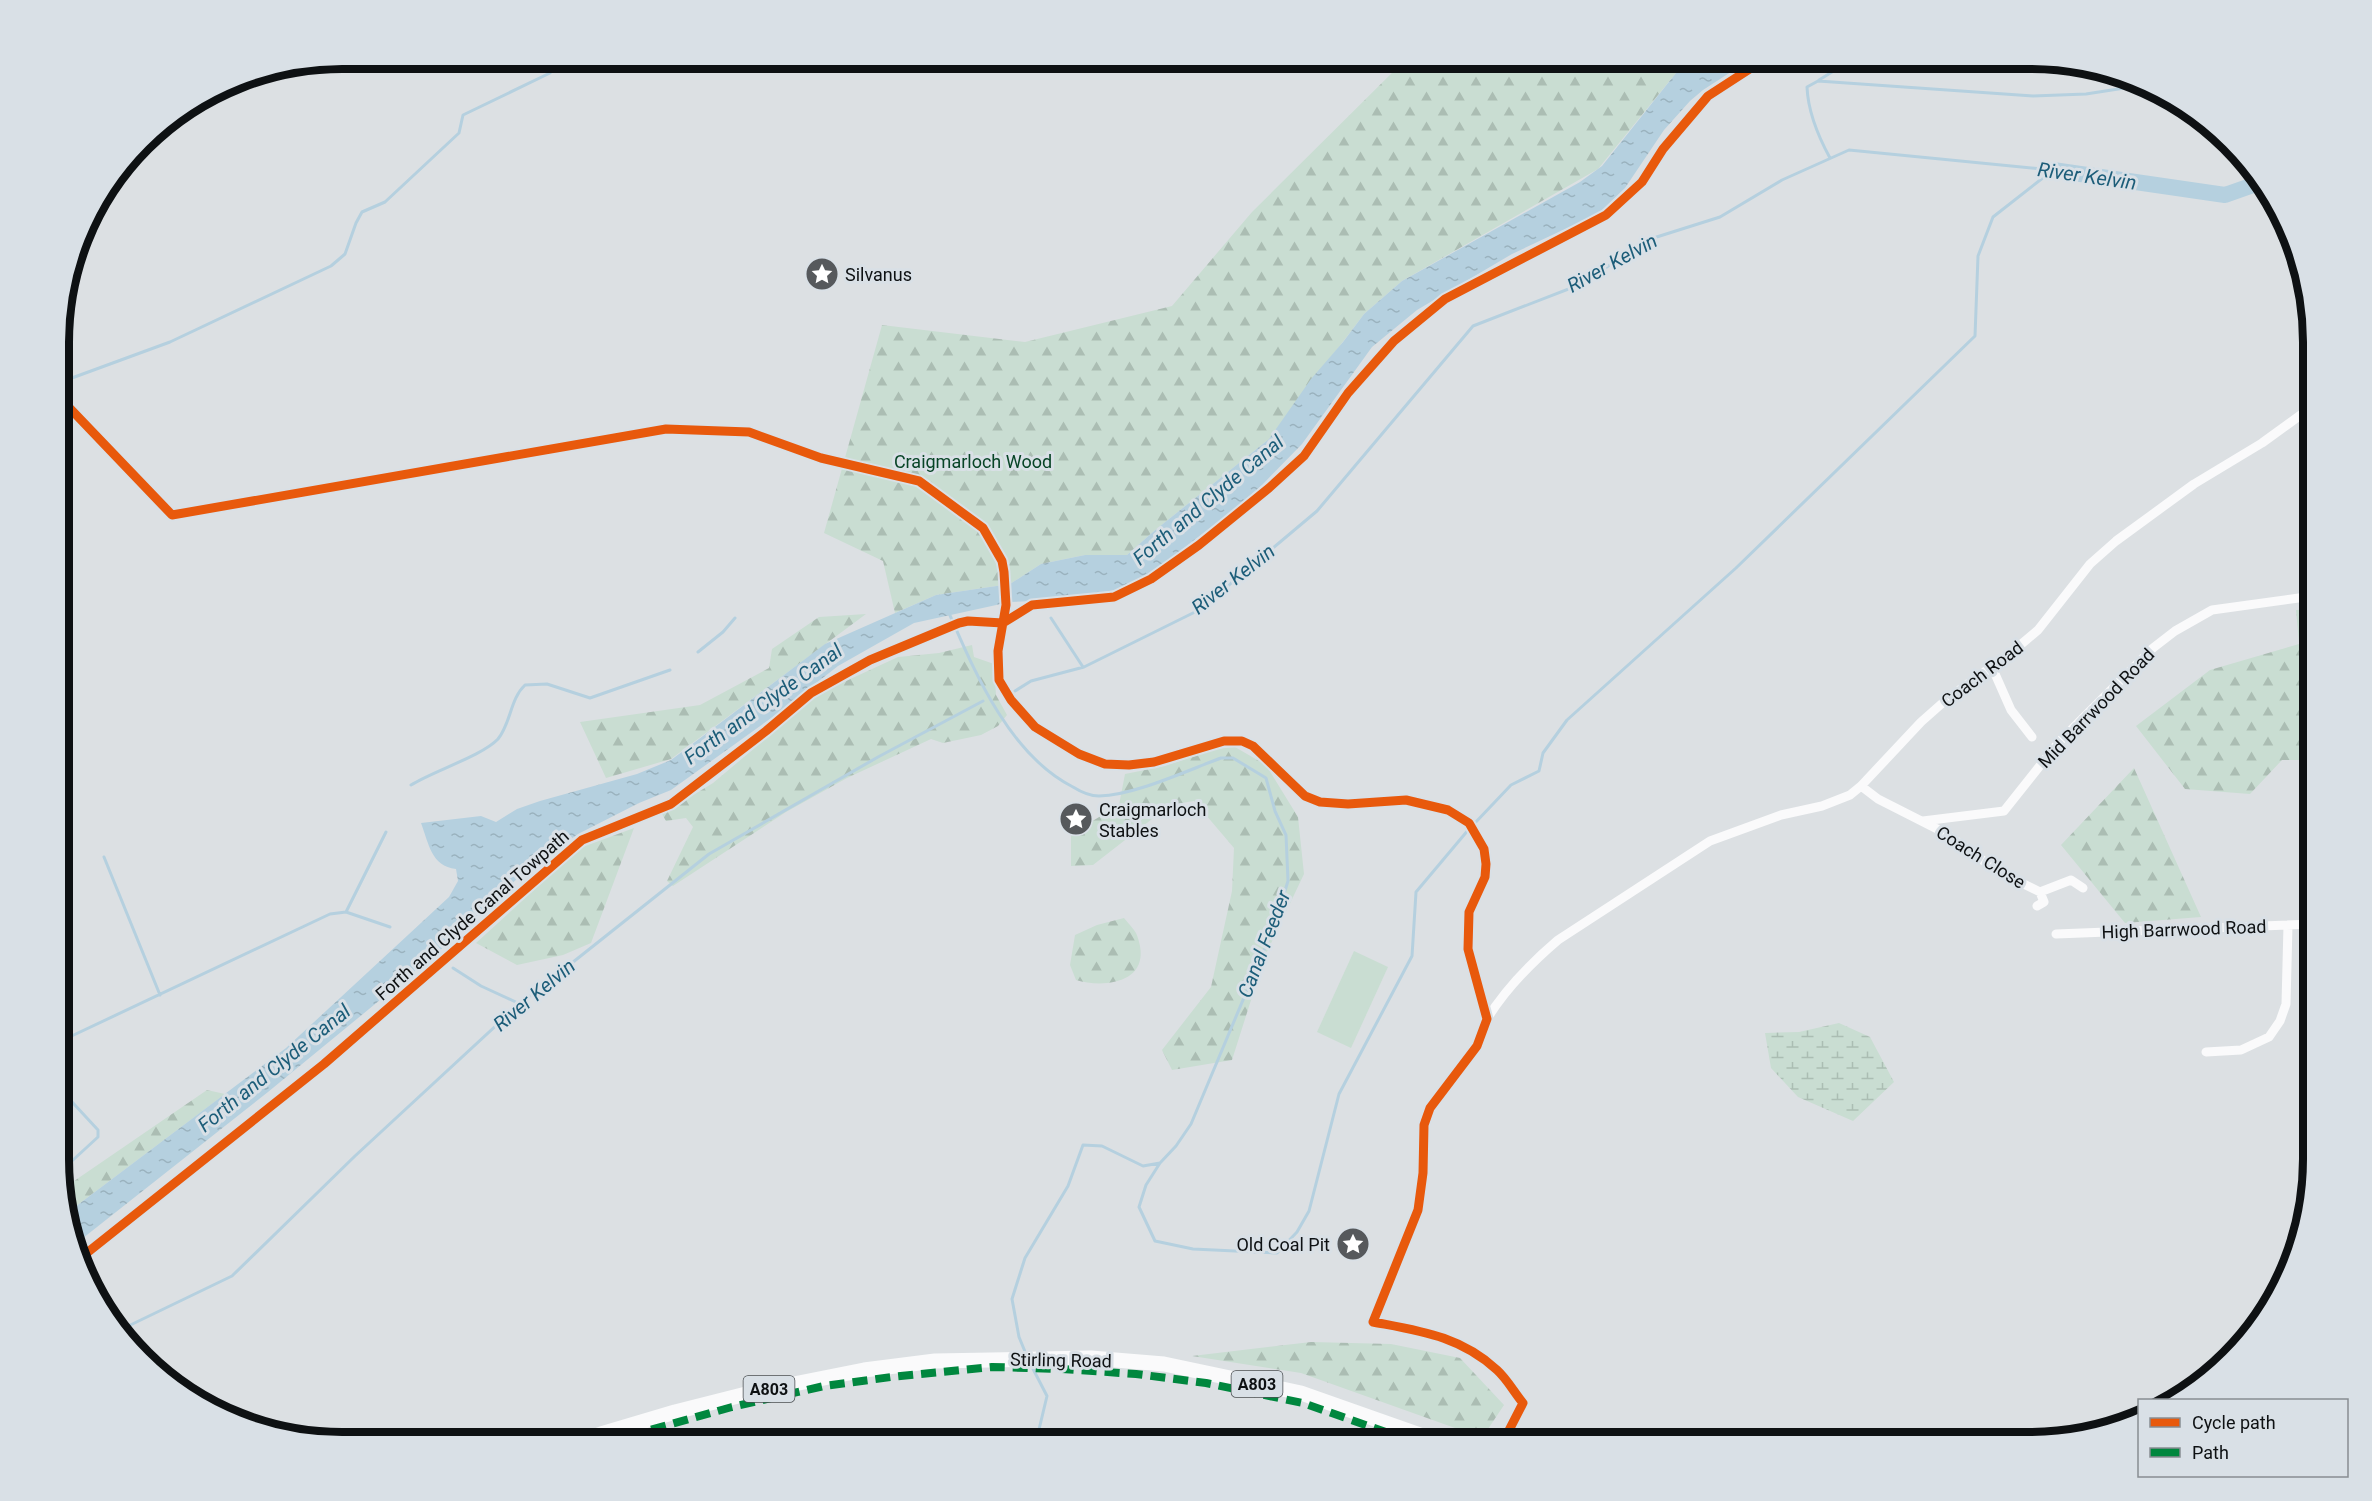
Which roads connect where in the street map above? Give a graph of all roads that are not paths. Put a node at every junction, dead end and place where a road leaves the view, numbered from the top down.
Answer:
1 (69, 407) edge
2 (2303, 413) edge
3 (2303, 597) edge
4 (1992, 666) junction
5 (2031, 737) dead end
6 (1861, 786) junction
7 (1923, 821) junction
8 (2084, 888) dead end
9 (2040, 892) junction
10 (2037, 906) dead end
11 (2303, 924) edge
12 (2288, 925) junction
13 (2056, 934) dead end
14 (1487, 1019) junction
15 (2206, 1052) dead end
16 (609, 1432) edge
17 (1412, 1432) edge
18 (1507, 1432) edge

1 - 14 street
2 - 4 street, Coach Road
3 - 7 street, Mid Barrwood Road
4 - 5 street
4 - 6 street, Coach Road
6 - 7 street
6 - 14 street, Coach Road
7 - 9 street, Coach Close
8 - 9 street, Coach Close
9 - 10 street, Coach Close
11 - 12 street, High Barrwood Road
12 - 13 street, High Barrwood Road
12 - 15 street
14 - 18 street, Coach Road
16 - 17 main road, Stirling Road / A803

